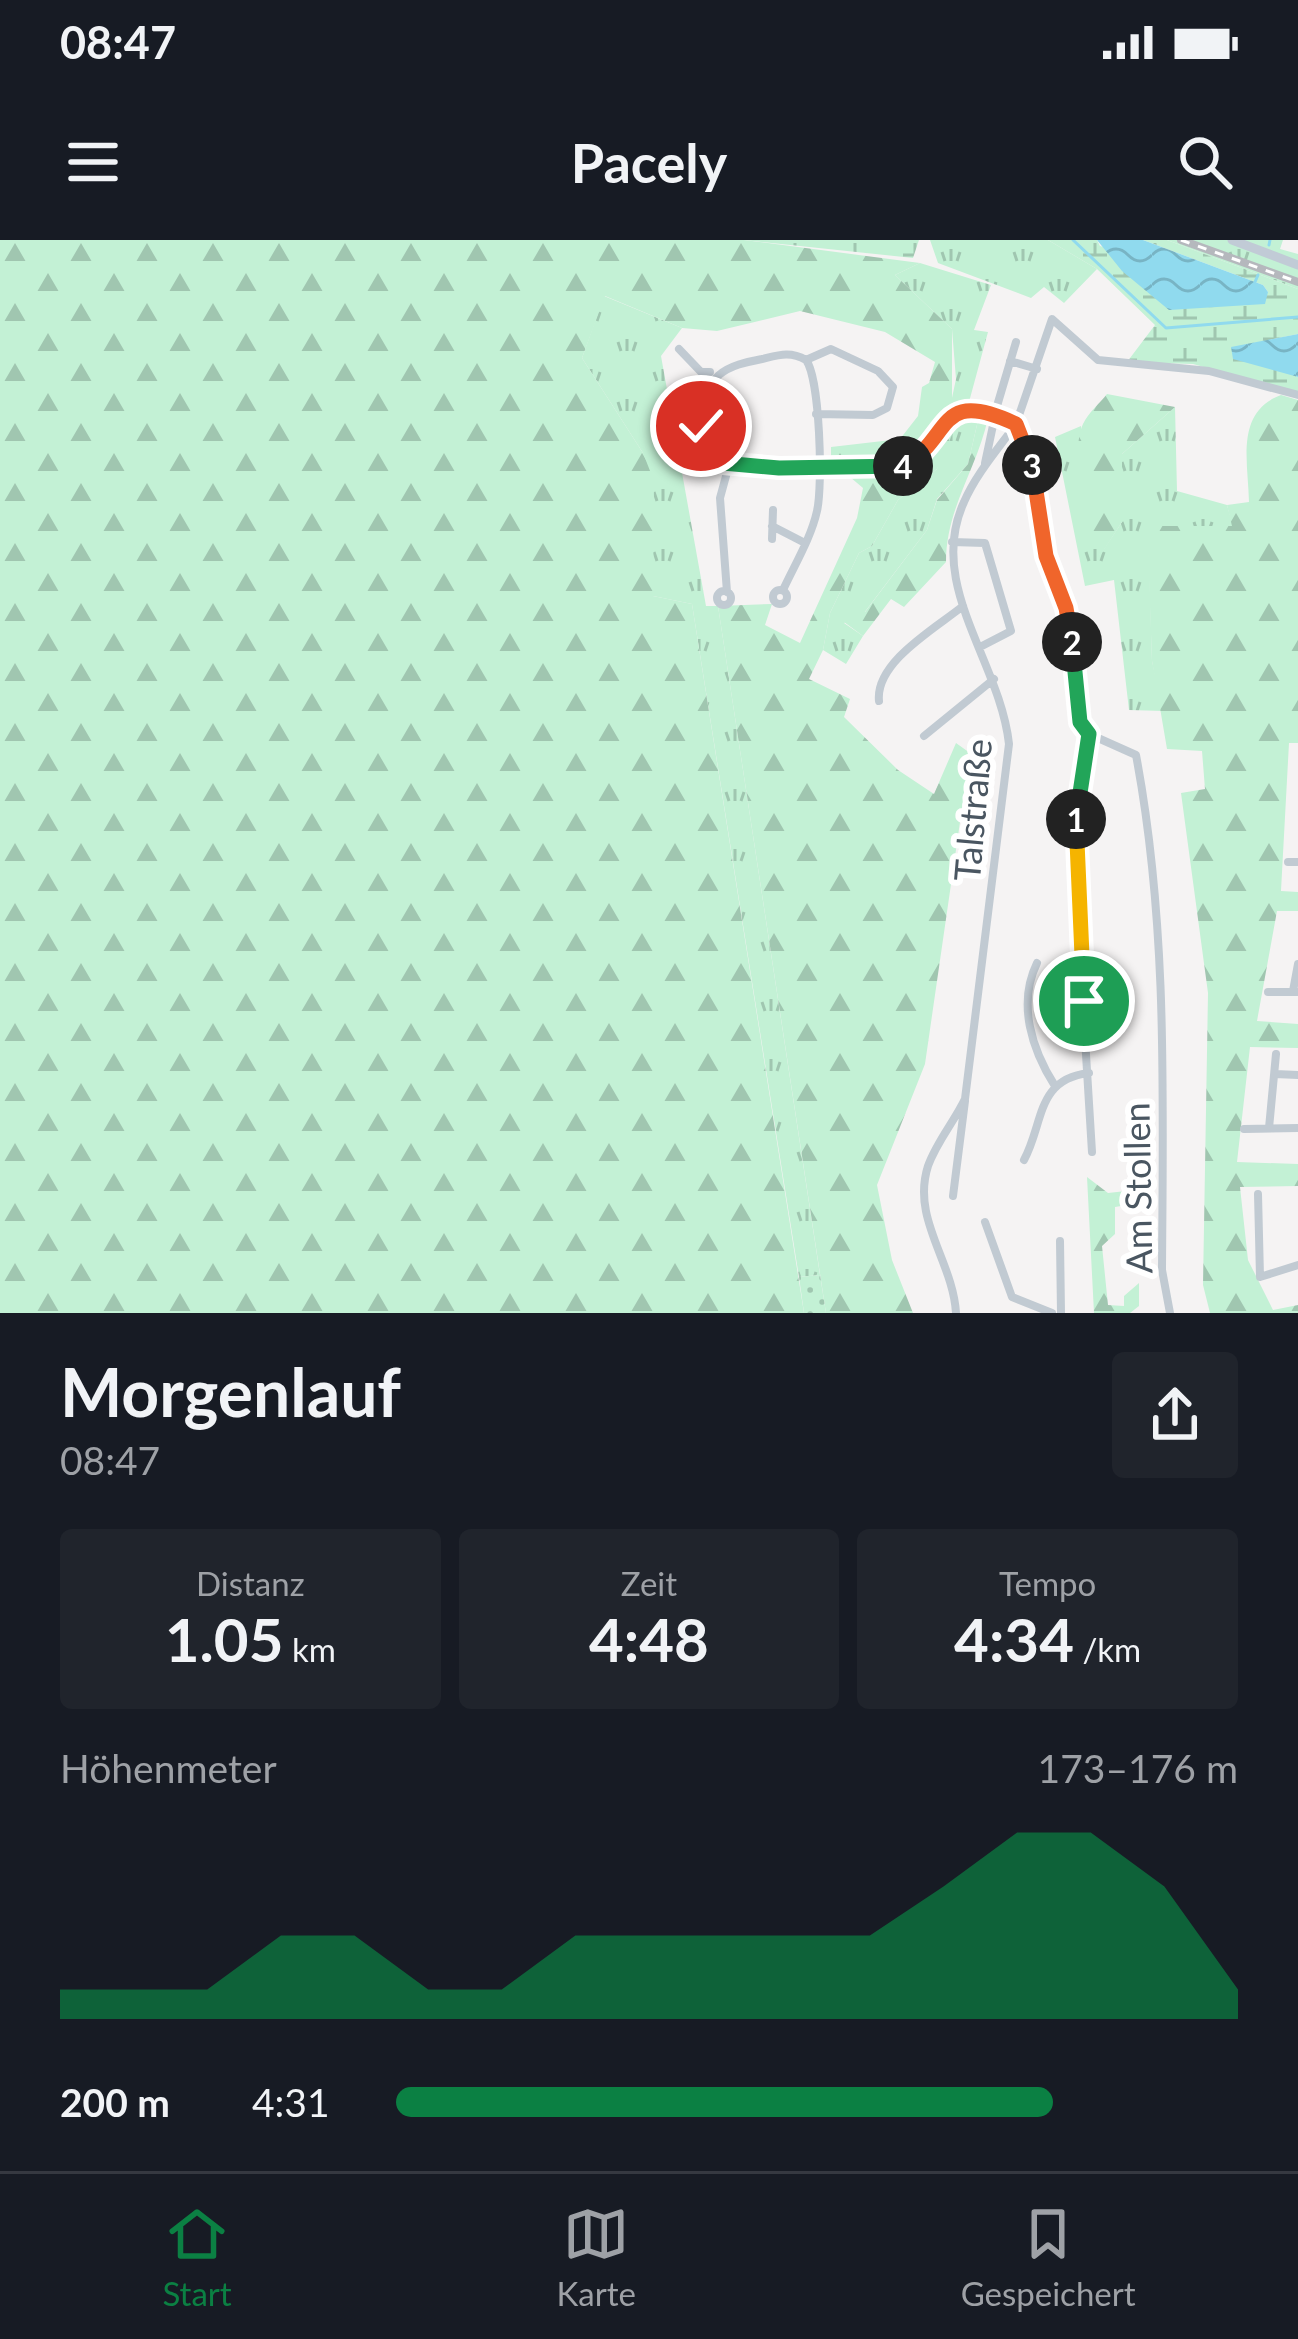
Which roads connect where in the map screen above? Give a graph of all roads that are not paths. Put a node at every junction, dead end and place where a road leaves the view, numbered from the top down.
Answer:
1 (1232, 240) edge
2 (1298, 265) edge
3 (1016, 342) dead end
4 (679, 349) dead end
5 (806, 360) junction
6 (1010, 361) junction
7 (1037, 369) junction
8 (713, 375) junction
9 (1298, 395) edge
10 (996, 411) junction
11 (816, 414) junction
12 (1016, 424) junction
13 (729, 465) junction
14 (817, 465) junction
15 (983, 470) junction
16 (772, 511) dead end
17 (772, 526) junction
18 (772, 539) dead end
19 (952, 542) junction
20 (805, 543) junction
21 (784, 590) dead end
22 (727, 592) dead end
23 (963, 606) junction
24 (980, 647) junction
25 (994, 680) junction
26 (879, 701) dead end
27 (1089, 734) junction
28 (924, 736) dead end
29 (1037, 963) dead end
30 (1298, 964) edge
31 (1295, 991) edge
32 (1268, 992) dead end
33 (1276, 1054) dead end
34 (1089, 1073) junction
35 (1275, 1074) junction
36 (1298, 1075) edge
37 (1054, 1086) junction
38 (965, 1099) junction
39 (1269, 1128) junction
40 (1298, 1128) edge
41 (1244, 1129) dead end
42 (1092, 1152) dead end
43 (1024, 1160) dead end
44 (1258, 1194) dead end
45 (953, 1196) dead end
46 (985, 1222) dead end
47 (1060, 1241) dead end
48 (1298, 1265) edge
49 (956, 1313) edge
50 (1052, 1313) edge
51 (1061, 1313) edge
52 (1170, 1313) edge

1 - 2 street
3 - 6 street, Talstraße
4 - 8 street
5 - 8 street
5 - 11 street
5 - 11 street
6 - 7 street
6 - 10 street, Talstraße
7 - 9 street, Talstraße
7 - 12 street, Talstraße
8 - 13 street
10 - 12 street
10 - 14 street
10 - 15 street, Talstraße
11 - 14 street
12 - 15 street, Talstraße
12 - 27 street
13 - 14 street
13 - 22 street
14 - 20 street
15 - 19 street, Talstraße
16 - 17 street
17 - 18 street
17 - 20 street
19 - 23 street, Talstraße
19 - 24 street
20 - 21 street
23 - 24 street, Talstraße
23 - 26 street
24 - 25 street, Talstraße
25 - 28 street
25 - 38 street, Talstraße
27 - 34 street
27 - 52 street, Am Stollen
29 - 37 street
30 - 31 street
31 - 32 street
33 - 35 street
34 - 37 street
34 - 42 street
35 - 36 street
35 - 39 street
37 - 43 street
38 - 45 street, Talstraße
38 - 49 street, Talstraße
39 - 40 street
39 - 41 street
44 - 48 street
46 - 50 street
47 - 51 street

